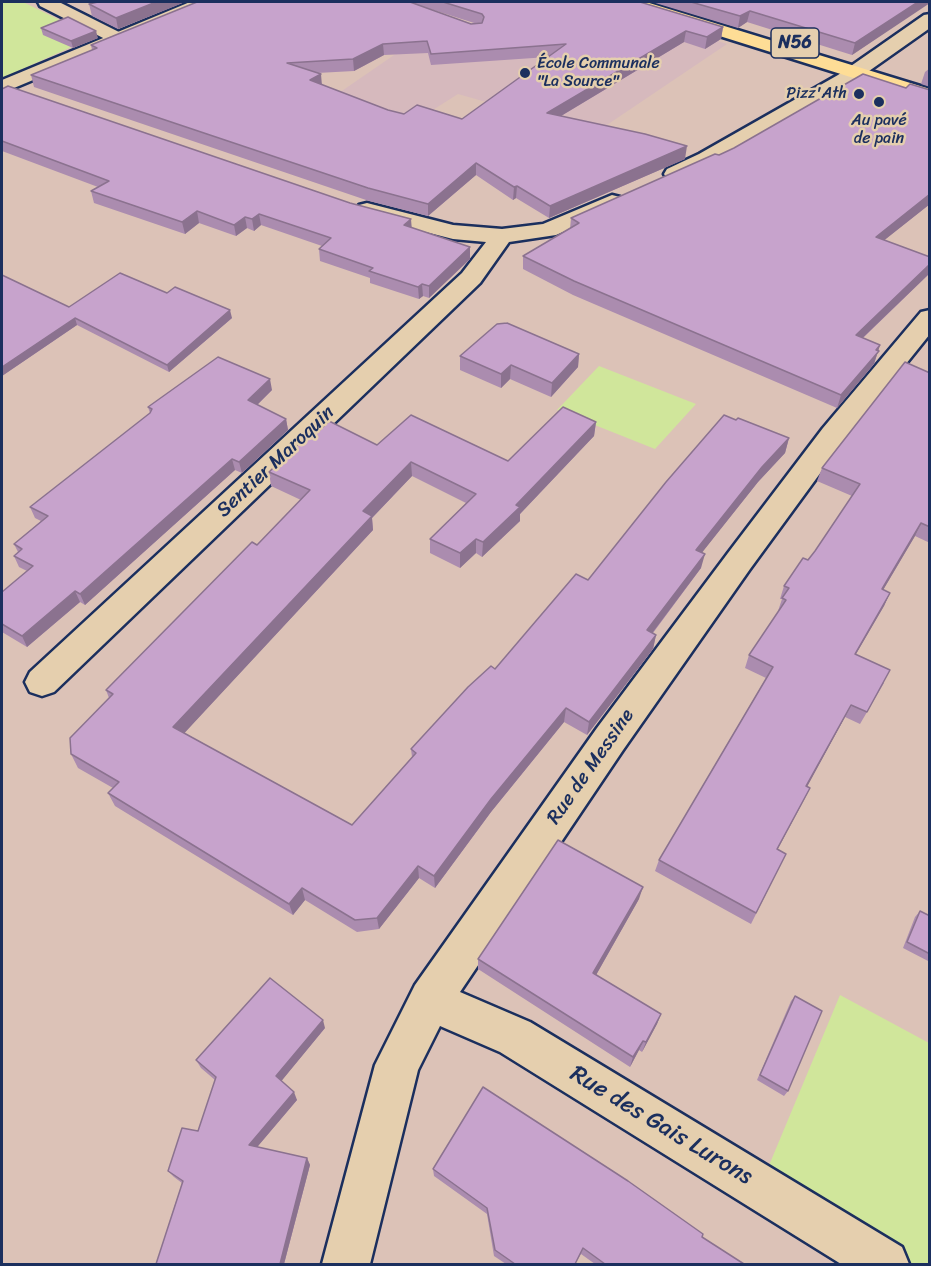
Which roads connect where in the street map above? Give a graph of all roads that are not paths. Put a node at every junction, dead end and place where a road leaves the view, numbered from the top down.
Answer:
1 (46, 2) edge
2 (204, 2) edge
3 (630, 2) edge
4 (660, 2) edge
5 (930, 19) edge
6 (117, 38) junction
7 (859, 68) junction
8 (930, 84) edge
9 (3, 87) edge
10 (930, 96) edge
11 (38, 97) edge
12 (652, 185) edge
13 (631, 194) edge
14 (349, 204) edge
15 (502, 236) junction
16 (930, 318) edge
17 (42, 682) dead end
18 (430, 1000) junction
19 (346, 1264) edge
20 (885, 1264) edge

1 - 6 street
2 - 6 street
3 - 7 main road, N56
4 - 7 main road, N56
5 - 7 street
6 - 9 street
7 - 8 main road, N56
7 - 10 main road, N56
7 - 12 street
9 - 11 street
13 - 15 street
14 - 15 street
15 - 17 street, Sentier Maroquin
16 - 18 street, Rue de Messine
18 - 19 street, Rue de Messine
18 - 20 street, Rue des Gais Lurons

